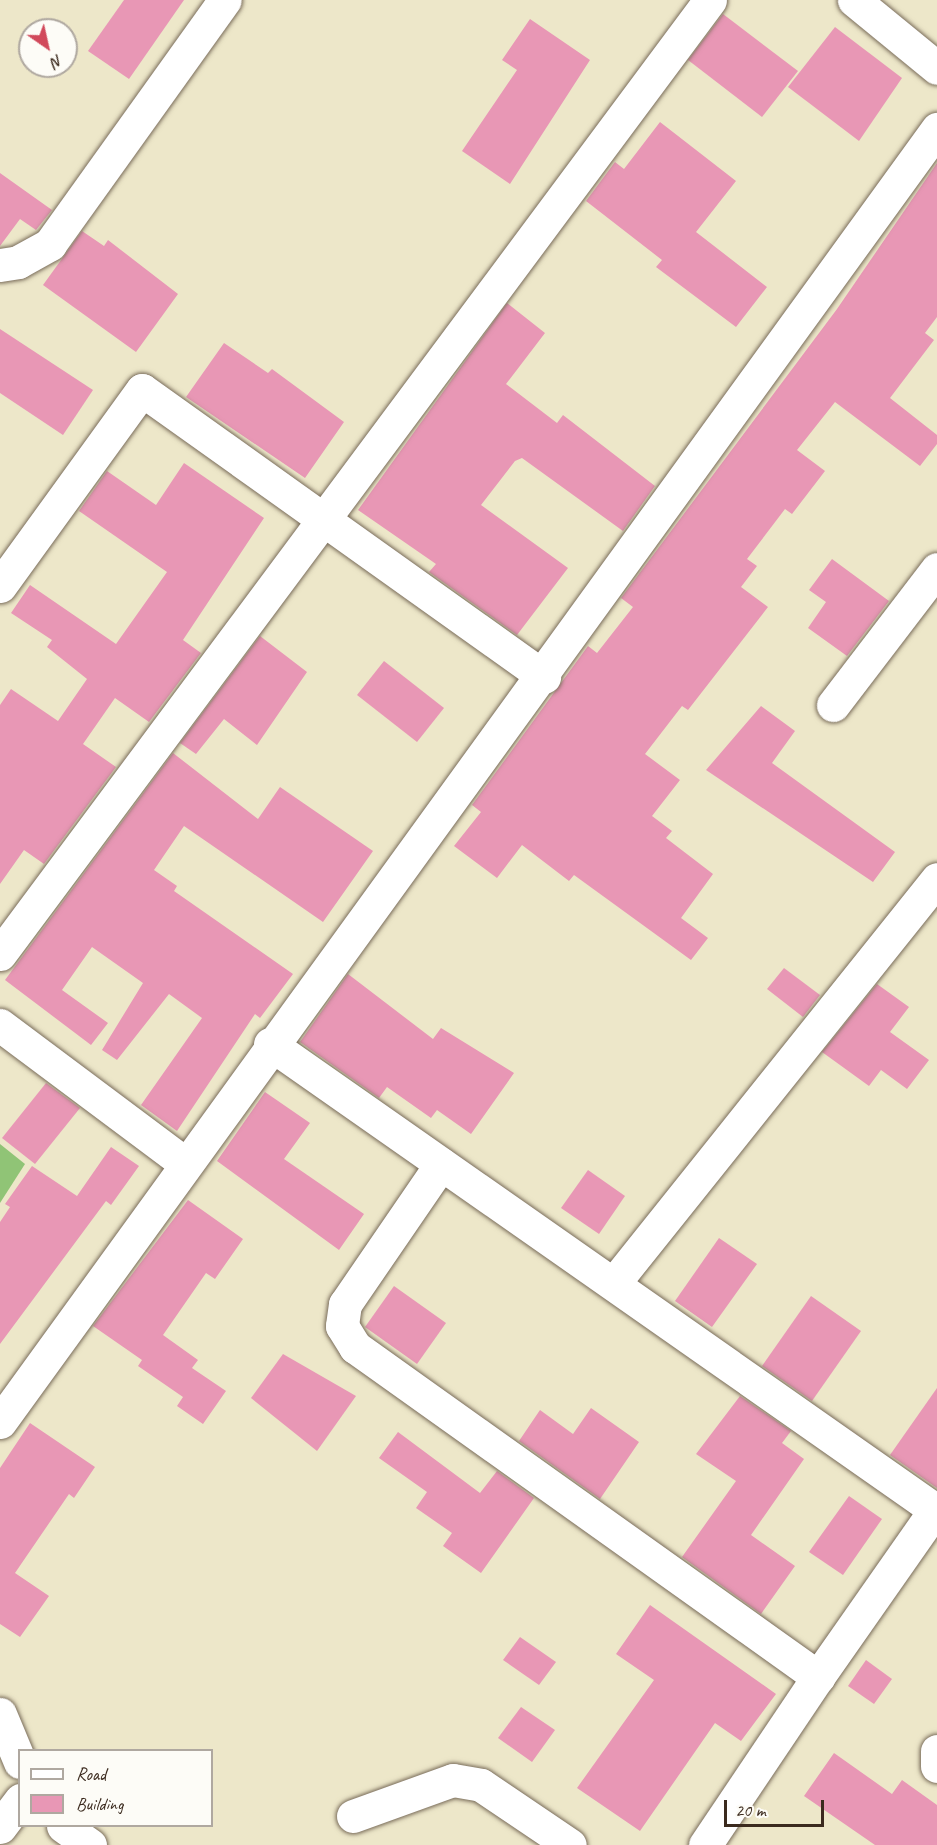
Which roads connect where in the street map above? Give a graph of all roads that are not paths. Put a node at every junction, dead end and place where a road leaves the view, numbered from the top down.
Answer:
1 (225, 0) edge
2 (710, 0) edge
3 (854, 0) edge
4 (937, 68) edge
5 (937, 129) edge
6 (0, 265) edge
7 (324, 520) junction
8 (937, 569) edge
9 (0, 586) edge
10 (543, 677) junction
11 (833, 705) dead end
12 (937, 879) edge
13 (0, 954) edge
14 (0, 1025) edge
15 (270, 1044) junction
16 (186, 1164) junction
17 (441, 1164) junction
18 (614, 1283) junction
19 (0, 1422) edge
20 (936, 1511) edge
21 (818, 1677) junction
22 (0, 1714) edge
23 (937, 1751) edge
24 (18, 1757) edge
25 (937, 1766) edge
26 (18, 1803) edge
27 (353, 1816) dead end
28 (0, 1827) edge
29 (64, 1827) edge
30 (90, 1845) edge
31 (570, 1845) edge
32 (705, 1845) edge

1 - 6 street
2 - 7 street
3 - 4 street
5 - 10 street
7 - 9 street
7 - 10 street
7 - 13 street
8 - 11 street
10 - 15 street
12 - 18 street
14 - 16 street
15 - 16 street
15 - 17 street
16 - 19 street
17 - 18 street
17 - 21 street
18 - 20 street
20 - 21 street
21 - 32 street
22 - 24 street
23 - 25 street
26 - 28 street
27 - 31 street
29 - 30 street

